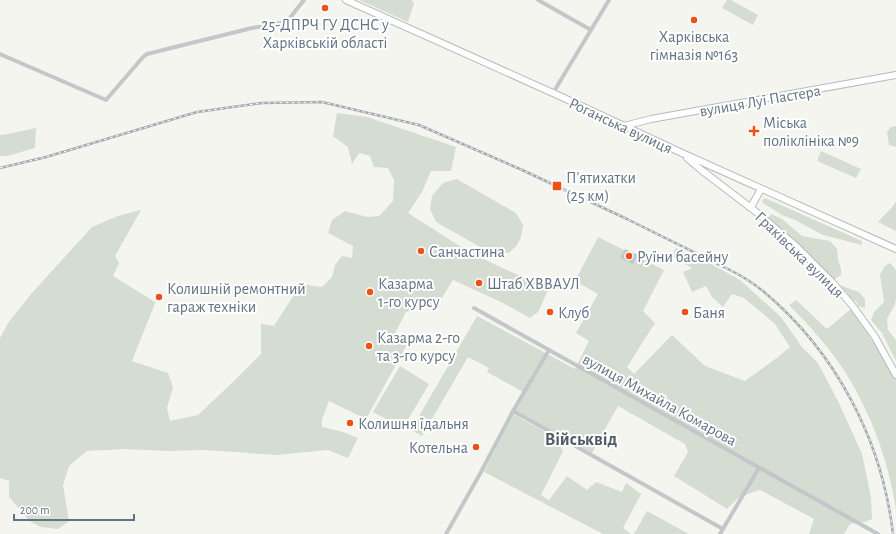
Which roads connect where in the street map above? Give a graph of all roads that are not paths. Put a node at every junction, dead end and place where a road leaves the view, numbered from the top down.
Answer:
1 (304, 0) edge
2 (346, 0) edge
3 (538, 0) edge
4 (608, 0) edge
5 (591, 30) junction
6 (0, 54) edge
7 (896, 75) edge
8 (553, 93) junction
9 (624, 126) junction
10 (682, 153) junction
11 (761, 189) junction
12 (751, 208) junction
13 (896, 249) edge
14 (474, 308) dead end
15 (549, 350) junction
16 (896, 375) edge
17 (513, 411) junction
18 (759, 468) junction
19 (723, 529) junction
20 (446, 534) edge
21 (720, 534) edge
22 (878, 534) edge

1 - 6 street
2 - 8 street, Роганська вулиця
3 - 5 street
4 - 5 street
5 - 8 street
7 - 9 street, вулиця Луї Пастера
8 - 9 street, Роганська вулиця
9 - 10 street, Роганська вулиця
10 - 11 street, Роганська вулиця
10 - 12 street, Граківська вулиця
11 - 12 street
11 - 13 street, Роганська вулиця
12 - 16 street, Граківська вулиця
14 - 15 street, вулиця Михайла Комарова
15 - 17 street
15 - 18 street, вулиця Михайла Комарова
17 - 19 street
17 - 20 street
18 - 19 street
18 - 22 street, вулиця Михайла Комарова
19 - 21 street

